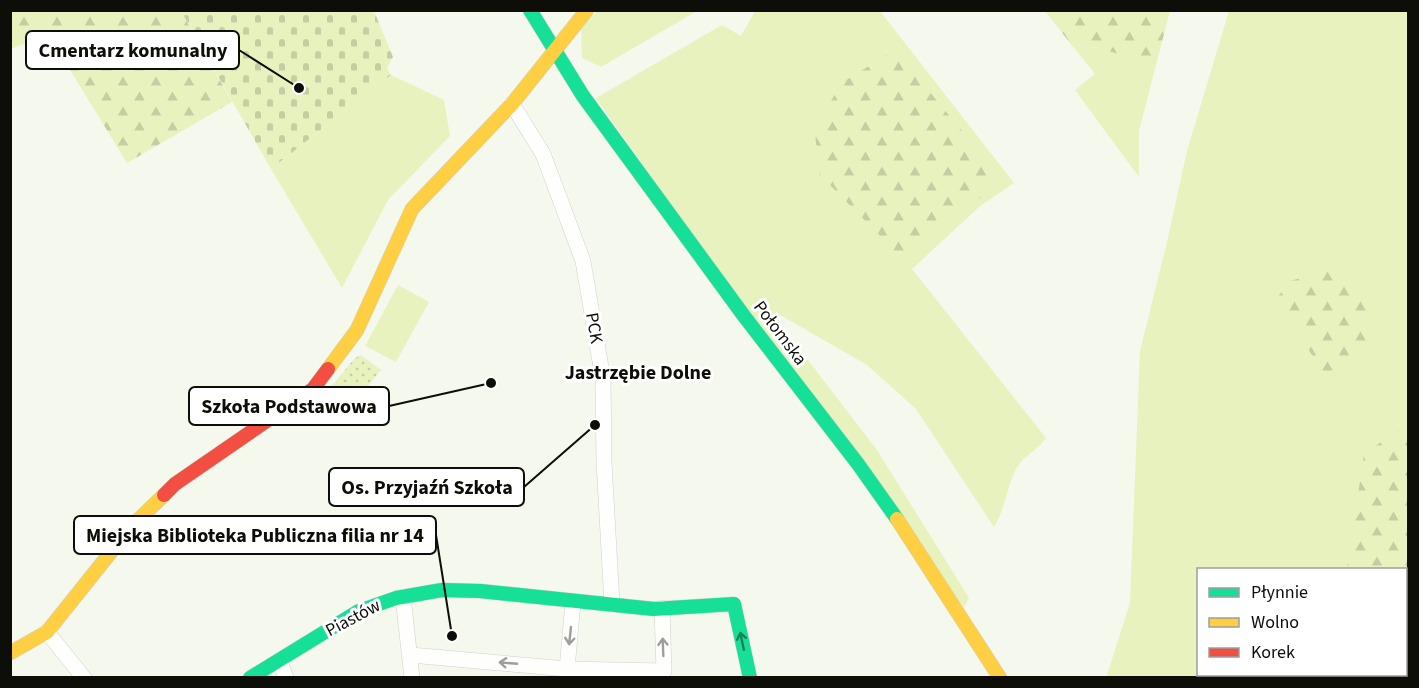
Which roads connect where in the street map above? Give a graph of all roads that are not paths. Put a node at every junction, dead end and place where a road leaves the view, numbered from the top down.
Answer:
1 (531, 10) edge
2 (587, 10) edge
3 (555, 52) junction
4 (512, 104) junction
5 (403, 597) junction
6 (573, 602) junction
7 (612, 604) junction
8 (662, 608) junction
9 (47, 632) junction
10 (10, 652) edge
11 (411, 655) junction
12 (280, 661) junction
13 (567, 669) junction
14 (745, 676) edge
15 (84, 678) edge
16 (250, 678) edge
17 (285, 678) edge
18 (412, 678) edge
19 (1000, 678) edge

1 - 3 street, Połomska
2 - 3 street
3 - 4 street
3 - 19 street, Połomska
4 - 7 street, PCK
4 - 9 street
5 - 6 street, Piastów
5 - 11 street
5 - 12 street, Piastów
6 - 7 street, Piastów
6 -> 13 street
7 - 8 street, Piastów
13 -> 8 street
14 -> 8 street, Piastów
9 - 10 street
9 - 15 street
13 -> 11 street
11 - 18 street
12 - 16 street, Piastów
12 - 17 street

